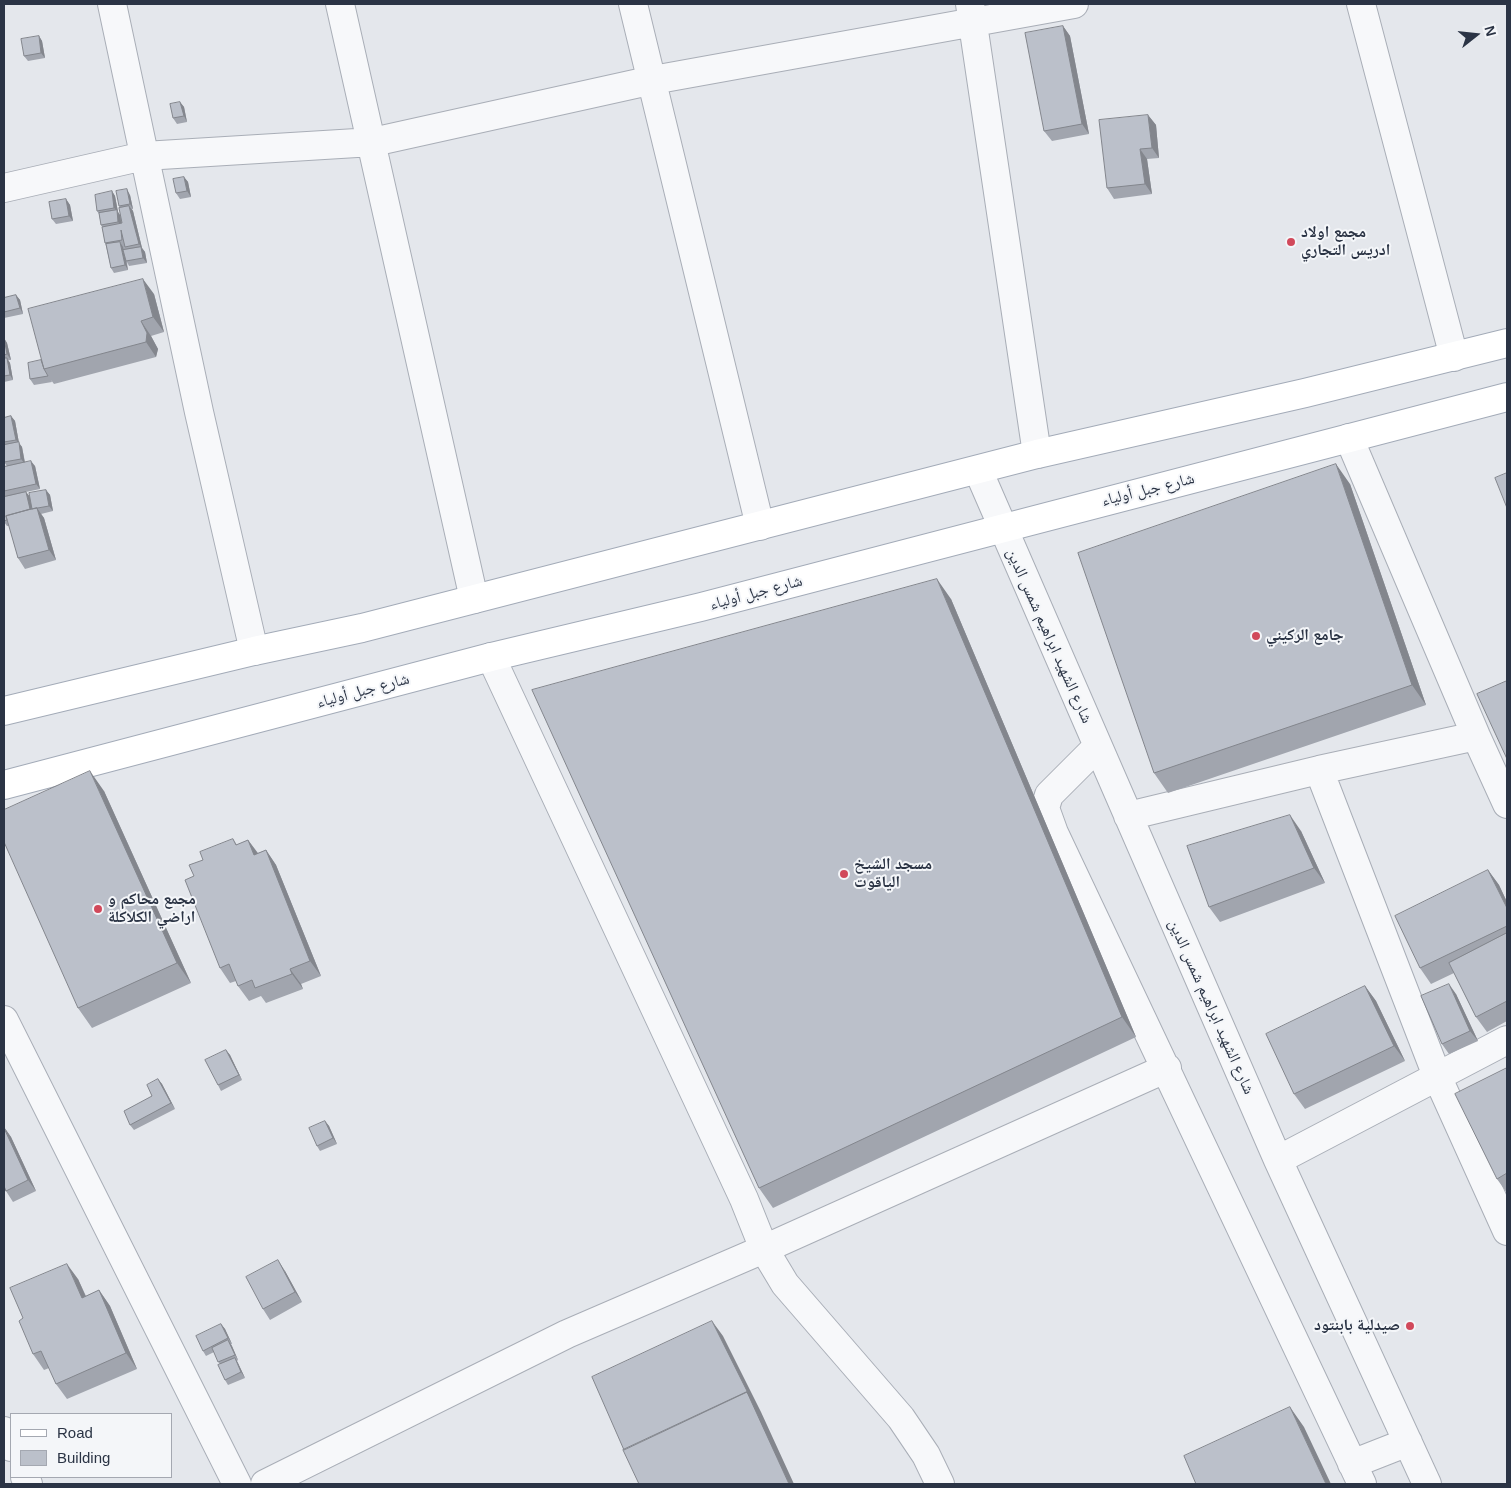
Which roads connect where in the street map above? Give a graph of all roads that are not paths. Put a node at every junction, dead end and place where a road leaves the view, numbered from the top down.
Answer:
1 (112, 4) edge
2 (340, 4) edge
3 (633, 4) edge
4 (1074, 4) edge
5 (1361, 4) edge
6 (971, 13) edge
7 (653, 80) junction
8 (373, 142) junction
9 (144, 156) junction
10 (4, 188) edge
11 (1507, 343) edge
12 (1454, 357) junction
13 (1507, 397) edge
14 (1349, 438) junction
15 (1037, 454) junction
16 (978, 470) junction
17 (760, 526) junction
18 (1001, 528) junction
19 (474, 599) junction
20 (254, 651) junction
21 (491, 657) junction
22 (4, 711) edge
23 (1476, 736) junction
24 (1097, 747) junction
25 (1319, 770) junction
26 (4, 785) edge
27 (1507, 804) edge
28 (1128, 816) junction
29 (4, 1020) edge
30 (1507, 1040) edge
31 (1167, 1068) junction
32 (1437, 1076) junction
33 (1278, 1160) junction
34 (1507, 1231) edge
35 (764, 1249) junction
36 (4, 1431) edge
37 (1408, 1442) junction
38 (10, 1445) edge
39 (1357, 1474) edge
40 (237, 1484) edge
41 (265, 1484) edge
42 (940, 1484) edge
43 (1427, 1484) edge

1 - 9 street
2 - 8 street
3 - 7 street
4 - 6 street
5 - 12 street
6 - 7 street
6 - 15 street
7 - 8 street
7 - 17 street
8 - 9 street
8 - 19 street
9 - 10 street
9 - 20 street
11 - 12 main road
12 - 15 main road
13 - 14 main road, شارع جبل أولياء
14 - 18 main road, شارع جبل أولياء
14 - 23 street
15 - 16 main road
16 - 17 main road
16 - 18 street, شارع الشهيد ابراهيم شمس الدين
17 - 19 main road
18 - 21 main road, شارع جبل أولياء
18 - 24 street, شارع الشهيد ابراهيم شمس الدين
19 - 20 main road
20 - 22 main road
21 - 26 main road, شارع جبل أولياء
21 - 35 street
23 - 25 street
23 - 27 street
24 - 28 street, شارع الشهيد ابراهيم شمس الدين
24 - 31 street
25 - 28 street
25 - 32 street
28 - 33 street, شارع الشهيد ابراهيم شمس الدين
29 - 40 street
30 - 32 street
31 - 35 street
31 - 39 street
32 - 33 street
32 - 34 street
33 - 37 street, شارع الشهيد ابراهيم شمس الدين
35 - 41 street
35 - 42 street
36 - 38 street
37 - 39 street
37 - 43 street, شارع الشهيد ابراهيم شمس الدين

